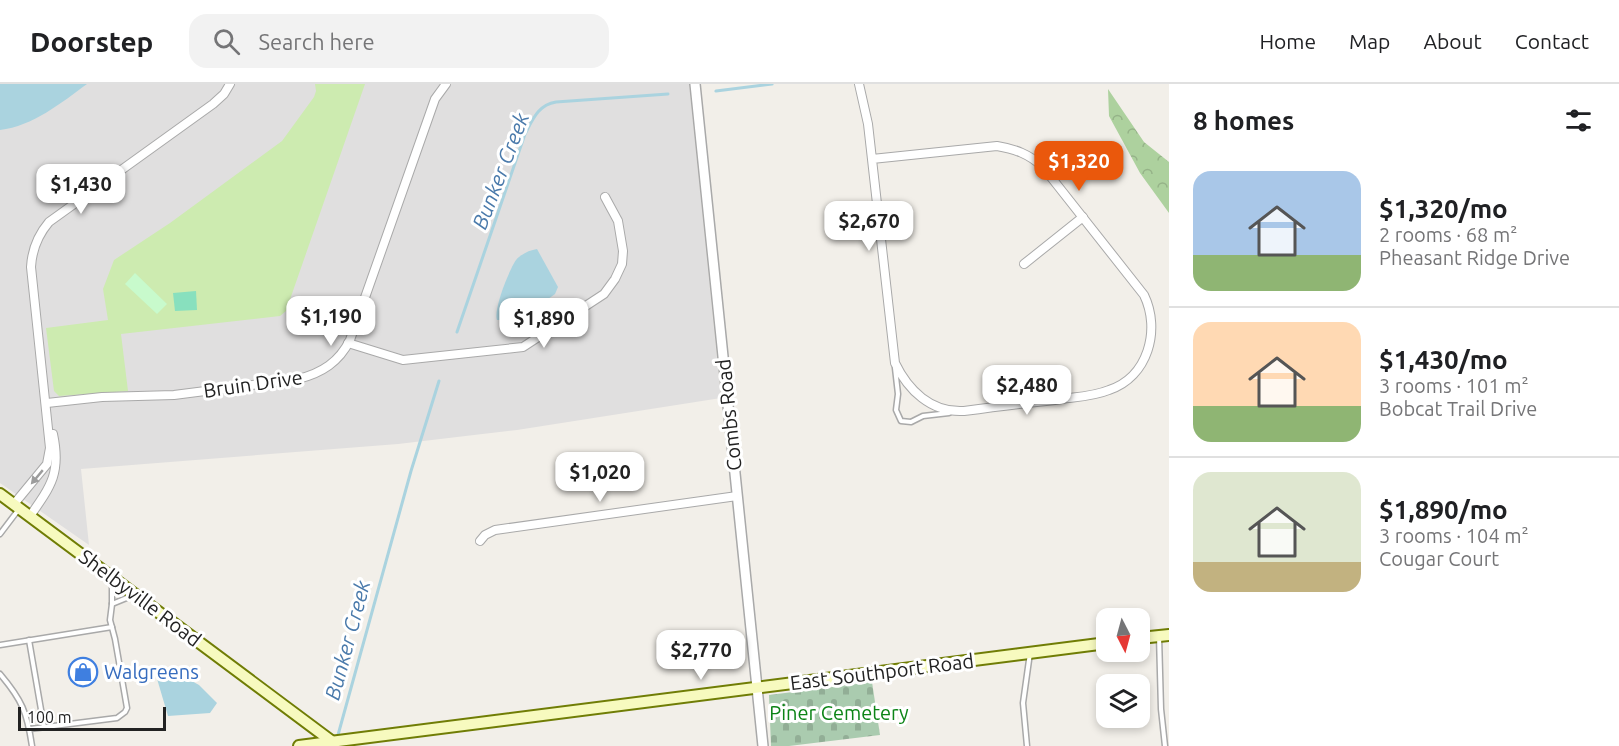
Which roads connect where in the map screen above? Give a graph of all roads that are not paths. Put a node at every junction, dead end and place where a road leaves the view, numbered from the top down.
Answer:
1 (230, 84) edge
2 (446, 84) edge
3 (694, 84) edge
4 (859, 84) edge
5 (872, 159) junction
6 (605, 197) dead end
7 (1083, 217) junction
8 (1024, 264) dead end
9 (348, 343) junction
10 (895, 363) junction
11 (47, 403) junction
12 (955, 412) junction
13 (0, 494) edge
14 (737, 496) junction
15 (17, 506) junction
16 (30, 516) junction
17 (0, 534) edge
18 (480, 541) dead end
19 (112, 578) junction
20 (135, 595) junction
21 (112, 604) junction
22 (112, 627) junction
23 (1164, 635) edge
24 (29, 640) junction
25 (1096, 644) edge
26 (0, 645) edge
27 (1030, 653) junction
28 (0, 674) edge
29 (756, 688) junction
30 (44, 727) junction
31 (30, 729) junction
32 (335, 744) edge
33 (32, 746) edge
34 (299, 746) edge
35 (762, 746) edge
36 (1028, 746) edge
37 (1165, 746) edge

1 - 11 street
2 - 9 street, Bruin Drive
3 - 14 street, Combs Road
4 - 5 street
5 - 7 street
5 - 10 street
6 - 9 street
7 - 8 street
7 - 12 street
9 - 11 street, Bruin Drive
10 - 12 street
10 - 12 lane
11 -> 15 street
11 - 16 street
13 - 15 main road, Shelbyville Road
14 - 18 street
14 - 29 street, Combs Road
15 - 16 main road, Shelbyville Road
15 - 17 lane
16 - 19 main road, Shelbyville Road
19 - 20 main road, Shelbyville Road
19 - 21 lane
20 - 21 lane
20 - 32 main road, Shelbyville Road
21 - 22 lane
22 - 24 lane
22 - 30 lane
23 - 37 lane
24 - 26 lane
24 - 30 lane
25 - 27 main road, East Southport Road
27 - 29 main road, East Southport Road
27 - 36 lane
28 - 31 lane
29 - 32 main road, East Southport Road
29 - 35 street, Combs Road
30 - 31 lane
31 - 33 lane
32 - 34 main road, East Southport Road

